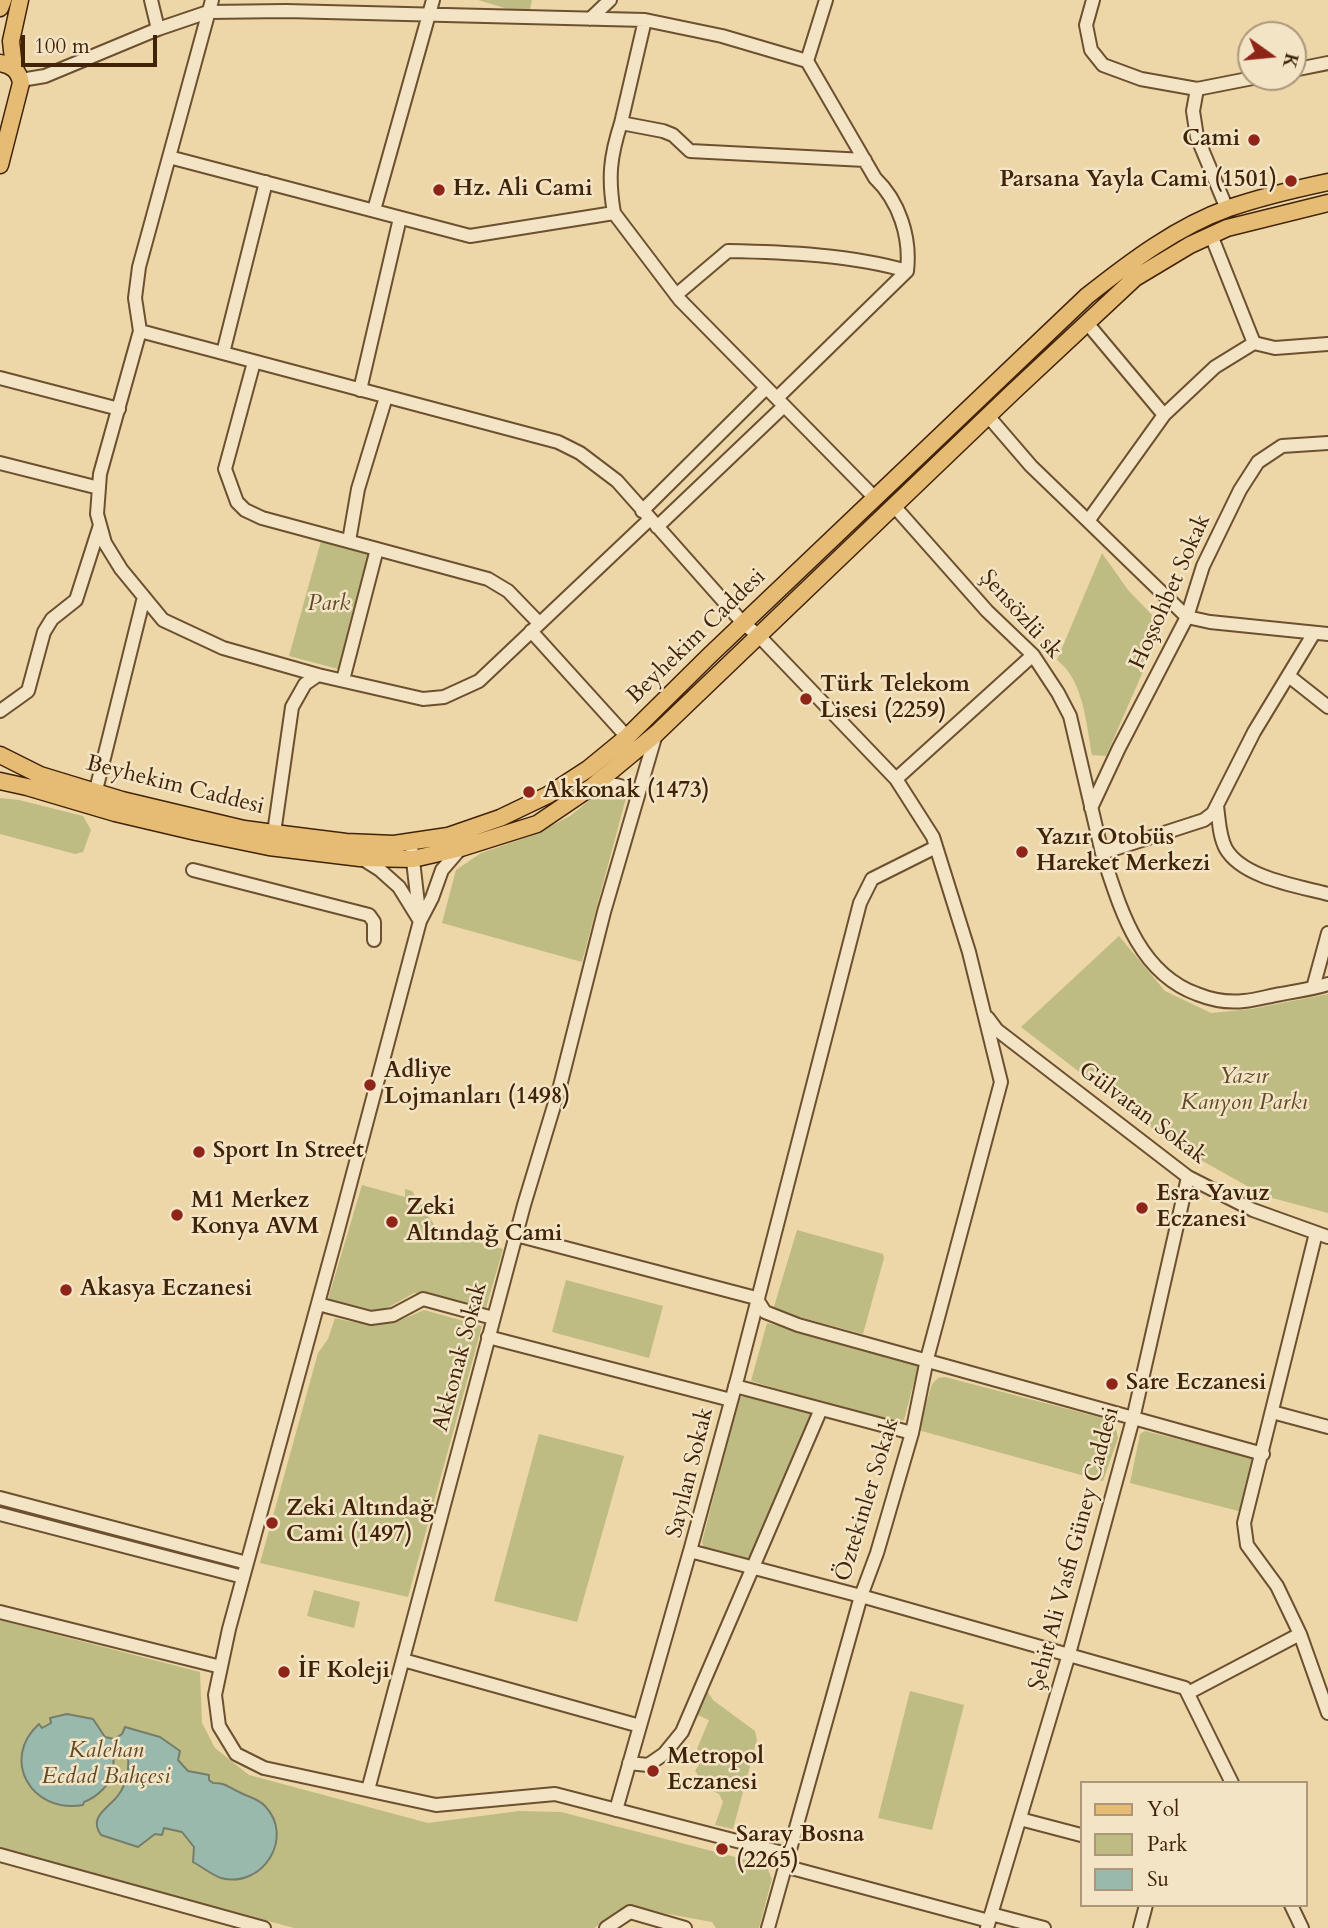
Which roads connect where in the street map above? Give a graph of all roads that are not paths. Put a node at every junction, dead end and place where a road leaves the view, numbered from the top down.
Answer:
1 (3, 0) edge
2 (20, 0) edge
3 (151, 0) edge
4 (433, 0) edge
5 (610, 0) edge
6 (826, 0) edge
7 (1093, 0) edge
8 (210, 6) edge
9 (0, 8) edge
10 (429, 16) junction
11 (590, 19) junction
12 (645, 20) junction
13 (158, 29) junction
14 (807, 61) junction
15 (1328, 64) edge
16 (1307, 68) edge
17 (13, 76) edge
18 (1237, 81) edge
19 (1197, 89) junction
20 (0, 107) edge
21 (621, 123) junction
22 (169, 157) junction
23 (865, 160) junction
24 (0, 165) edge
25 (266, 182) junction
26 (1328, 182) edge
27 (1328, 204) edge
28 (1227, 209) junction
29 (374, 210) junction
30 (614, 213) junction
31 (400, 218) junction
32 (1212, 235) junction
33 (907, 271) junction
34 (676, 295) junction
35 (1087, 323) junction
36 (140, 331) junction
37 (1254, 343) junction
38 (1328, 344) edge
39 (223, 353) junction
40 (254, 362) junction
41 (0, 378) edge
42 (766, 388) junction
43 (360, 390) junction
44 (386, 397) junction
45 (780, 402) junction
46 (119, 409) junction
47 (1164, 415) junction
48 (988, 416) junction
49 (1328, 443) edge
50 (0, 463) edge
51 (99, 488) junction
52 (875, 498) junction
53 (894, 506) junction
54 (650, 519) junction
55 (1088, 521) junction
56 (100, 525) junction
57 (349, 541) junction
58 (377, 549) junction
59 (144, 597) junction
60 (1187, 617) junction
61 (743, 623) junction
62 (535, 627) junction
63 (1314, 633) junction
64 (1328, 634) edge
65 (759, 636) junction
66 (1033, 655) junction
67 (318, 675) junction
68 (1290, 677) junction
69 (343, 680) junction
70 (1328, 707) edge
71 (0, 711) edge
72 (657, 733) junction
73 (627, 737) junction
74 (0, 755) edge
75 (897, 779) junction
76 (0, 781) edge
77 (593, 786) junction
78 (96, 790) junction
79 (637, 797) junction
80 (1217, 806) junction
81 (1091, 808) junction
82 (274, 833) junction
83 (410, 842) junction
84 (936, 847) junction
85 (461, 848) junction
86 (1102, 852) junction
87 (360, 858) junction
88 (413, 859) junction
89 (193, 870) dead end
90 (1328, 894) edge
91 (419, 921) junction
92 (1328, 933) edge
93 (374, 940) dead end
94 (1328, 984) edge
95 (1313, 988) junction
96 (985, 1014) junction
97 (1188, 1177) junction
98 (516, 1235) junction
99 (1322, 1235) edge
100 (756, 1298) junction
101 (318, 1304) junction
102 (493, 1318) junction
103 (488, 1337) junction
104 (927, 1359) junction
105 (735, 1386) junction
106 (731, 1400) junction
107 (821, 1409) junction
108 (1272, 1412) junction
109 (1133, 1419) junction
110 (1328, 1427) edge
111 (912, 1433) junction
112 (1263, 1454) junction
113 (0, 1498) edge
114 (0, 1514) edge
115 (690, 1551) junction
116 (247, 1563) junction
117 (752, 1567) junction
118 (243, 1577) junction
119 (861, 1596) junction
120 (0, 1612) edge
121 (1300, 1634) junction
122 (1069, 1654) junction
123 (403, 1660) junction
124 (221, 1667) junction
125 (1188, 1693) junction
126 (1328, 1713) edge
127 (640, 1726) junction
128 (629, 1763) junction
129 (1230, 1781) edge
130 (368, 1790) junction
131 (616, 1810) junction
132 (1020, 1819) junction
133 (1080, 1835) edge
134 (0, 1855) edge
135 (786, 1860) junction
136 (1145, 1907) edge
137 (1292, 1907) edge
138 (989, 1921) edge
139 (264, 1928) edge
140 (606, 1928) edge
141 (685, 1928) edge
142 (768, 1928) edge
143 (1044, 1928) edge
144 (1140, 1928) edge
145 (1302, 1928) edge

1 - 9 main road
2 - 17 main road
3 - 13 street
4 - 10 street
5 - 11 street
6 - 14 street
7 - 19 street
8 - 10 street
8 - 13 street
8 - 22 street
10 - 11 street
10 - 29 street
11 - 12 street
12 - 14 street
12 - 21 street
13 - 17 street
14 - 23 street
15 - 16 street
17 - 20 main road
17 - 24 main road
18 - 19 street
19 - 28 street
21 - 23 street
21 - 30 street
22 - 25 street
22 - 36 street
23 - 33 street
25 - 29 street
25 - 39 street
26 - 28 main road, Beyhekim Caddesi
27 - 32 main road, Beyhekim Caddesi
28 - 52 main road, Beyhekim Caddesi
29 - 31 street
30 - 31 street
30 - 34 street
31 - 43 street
32 - 35 main road, Beyhekim Caddesi
32 - 37 street
33 - 34 street
33 - 45 street
34 - 42 street
35 - 47 street
35 - 48 main road, Beyhekim Caddesi
36 - 39 street
36 - 46 street
37 - 38 street
37 - 47 street
39 - 40 street
40 - 43 street
40 - 57 street
41 - 46 street
42 - 45 street
42 - 54 street
43 - 44 street
44 - 54 street
44 - 57 street
45 - 52 street
45 - 54 street
46 - 51 street
47 - 55 street
48 - 53 main road, Beyhekim Caddesi
48 - 55 street
49 - 60 street, Hoşsohbet Sokak
50 - 51 street
51 - 56 street
52 - 61 main road, Beyhekim Caddesi
53 - 65 main road, Beyhekim Caddesi
53 - 66 street, Şensözlü sk
54 - 61 street
54 - 62 street
55 - 60 street
56 - 59 street
56 - 71 street
57 - 58 street
58 - 62 street
58 - 69 street
59 - 67 street
59 - 78 street
60 - 63 street
60 - 81 street, Hoşsohbet Sokak
61 - 65 street
61 - 73 main road, Beyhekim Caddesi
62 - 69 street
62 - 73 street
63 - 64 street
63 - 68 street
65 - 72 main road, Beyhekim Caddesi
65 - 75 street
66 - 75 street
66 - 81 street, Şensözlü sk
67 - 69 street
67 - 82 street
68 - 70 street
68 - 80 street
72 - 77 main road, Beyhekim Caddesi
72 - 79 street, Akkonak Sokak
73 - 83 main road, Beyhekim Caddesi
74 - 78 main road, Beyhekim Caddesi
75 - 84 street
76 - 87 main road, Beyhekim Caddesi
77 - 79 street
77 - 85 main road, Beyhekim Caddesi
78 - 82 main road, Beyhekim Caddesi
79 - 98 street, Akkonak Sokak
80 - 86 street
80 - 90 street
81 - 86 street, Şensözlü sk
82 - 83 main road, Beyhekim Caddesi
83 - 88 street
84 - 96 street
84 - 100 street, Sayılan Sokak
85 - 88 main road, Beyhekim Caddesi
85 - 91 street
86 - 95 street, Şensözlü sk
87 - 88 main road, Beyhekim Caddesi
87 - 91 street
88 - 91 street
89 - 93 street
91 - 101 street
92 - 95 street
94 - 95 street
96 - 97 street, Gülvatan Sokak
96 - 104 street, Öztekinler Sokak
97 - 99 street, Gülvatan Sokak
97 - 109 street, Şehit Ali Vasfi Güney Caddesi
98 - 100 street
98 - 102 street, Akkonak Sokak
99 - 108 street
100 - 104 street
100 - 105 street, Sayılan Sokak
101 - 102 street
101 - 116 street
102 - 103 street, Akkonak Sokak
103 - 106 street
103 - 123 street, Akkonak Sokak
104 - 109 street
104 - 111 street, Öztekinler Sokak
105 - 106 street, Sayılan Sokak
105 - 107 street
106 - 115 street, Sayılan Sokak
107 - 111 street
107 - 117 street
108 - 110 street
108 - 112 street
109 - 112 street
109 - 122 street, Şehit Ali Vasfi Güney Caddesi
111 - 119 street, Öztekinler Sokak
112 - 121 street
113 - 116 street
114 - 118 street
115 - 117 street, Sayılan Sokak
115 - 127 street
116 - 118 street
117 - 119 street, Sayılan Sokak
117 - 128 street
118 - 124 street
119 - 122 street, Sayılan Sokak
119 - 135 street, Öztekinler Sokak
120 - 124 street
121 - 125 street
121 - 126 street
122 - 125 street, Sayılan Sokak
122 - 132 street, Şehit Ali Vasfi Güney Caddesi
123 - 127 street
123 - 130 street, Akkonak Sokak
124 - 130 street
125 - 129 street
127 - 128 street
128 - 131 street
130 - 131 street
131 - 135 street
132 - 133 street
132 - 138 street, Şehit Ali Vasfi Güney Caddesi
134 - 139 street
135 - 138 street
135 - 142 street, Öztekinler Sokak
136 - 144 street
137 - 145 street
138 - 143 street
140 - 141 street

